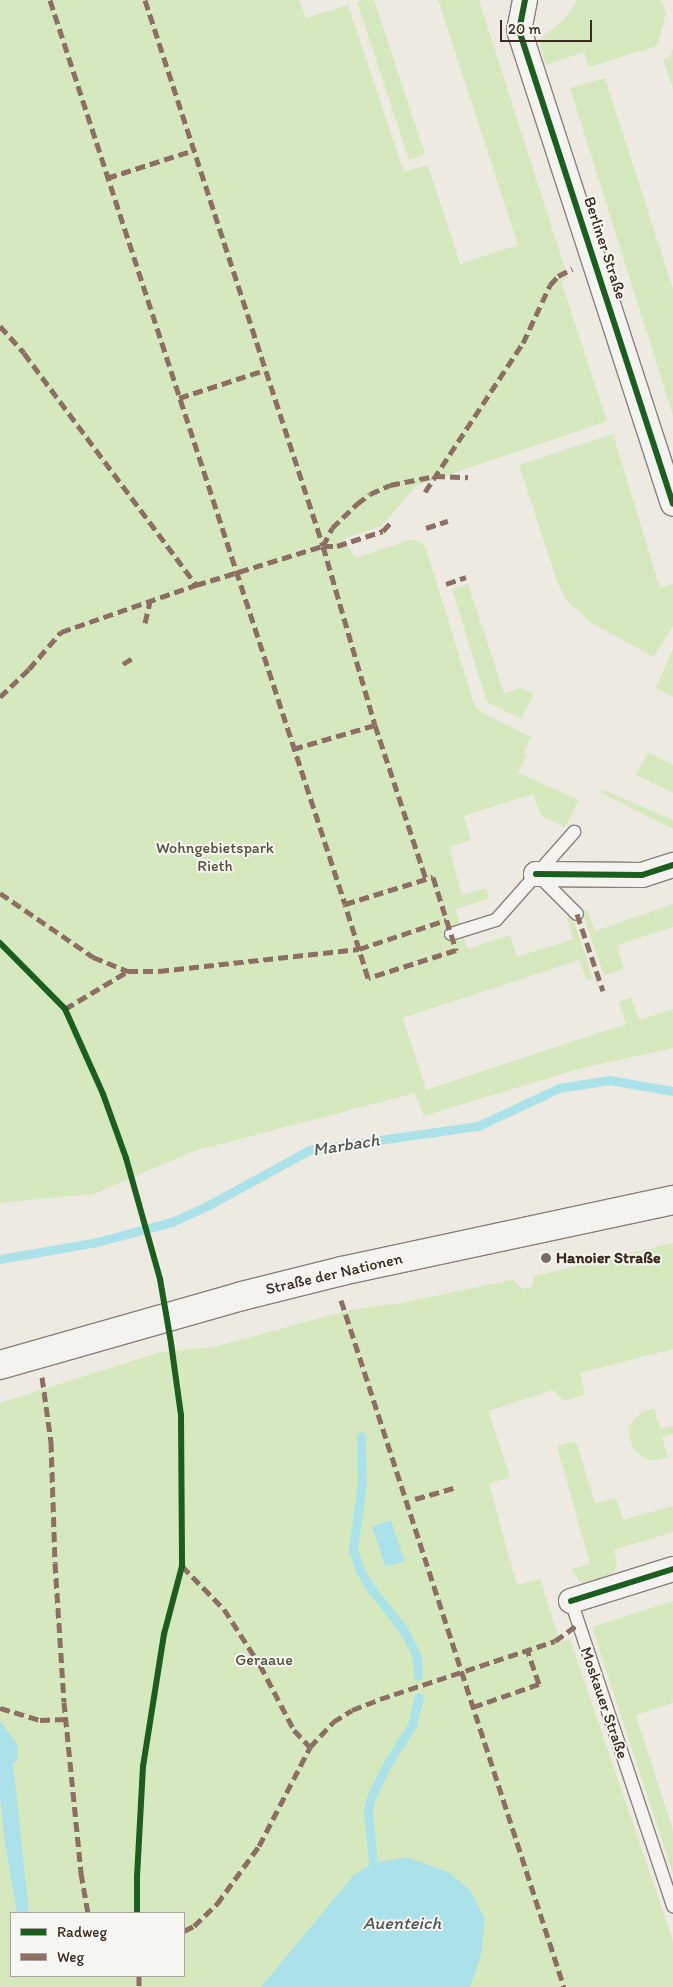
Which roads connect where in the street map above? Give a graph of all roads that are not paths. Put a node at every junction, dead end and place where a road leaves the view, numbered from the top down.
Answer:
1 (525, 0) edge
2 (673, 504) edge
3 (574, 832) dead end
4 (673, 865) edge
5 (536, 874) junction
6 (577, 914) dead end
7 (451, 934) dead end
8 (673, 1200) edge
9 (0, 1365) edge
10 (673, 1569) edge
11 (571, 1601) joint
12 (673, 1906) edge

1 - 2 street, Berliner Straße
3 - 5 lane
4 - 5 street
5 - 6 lane
5 - 7 lane
8 - 9 main road, Straße der Nationen
10 - 11 street, Moskauer Straße
11 - 12 lane, Moskauer Straße

